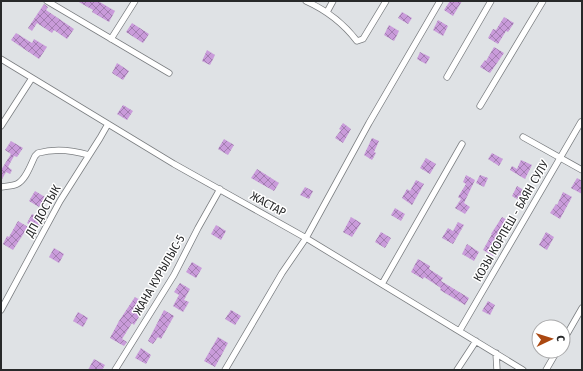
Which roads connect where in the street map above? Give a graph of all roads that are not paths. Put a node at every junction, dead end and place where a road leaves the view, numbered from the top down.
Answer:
1 (47, 1) edge
2 (135, 1) edge
3 (306, 1) edge
4 (333, 1) edge
5 (386, 1) edge
6 (440, 1) edge
7 (491, 1) edge
8 (543, 1) edge
9 (327, 12) junction
10 (111, 39) junction
11 (1, 59) edge
12 (169, 74) dead end
13 (447, 77) dead end
14 (32, 78) junction
15 (480, 106) dead end
16 (581, 122) dead end
17 (108, 124) junction
18 (1, 126) edge
19 (523, 137) dead end
20 (462, 144) dead end
21 (89, 156) junction
22 (560, 158) junction
23 (582, 170) edge
24 (1, 187) edge
25 (220, 189) junction
26 (306, 238) junction
27 (382, 284) junction
28 (582, 308) edge
29 (1, 310) edge
30 (571, 327) edge
31 (460, 330) junction
32 (476, 341) junction
33 (496, 353) junction
34 (552, 359) edge
35 (115, 370) edge
36 (225, 370) edge
37 (457, 370) edge
38 (497, 370) edge
39 (523, 370) edge
40 (546, 370) edge

1 - 10 street
2 - 10 street
3 - 9 street
4 - 9 street
5 - 9 street
6 - 26 street
7 - 13 street
8 - 15 street
10 - 12 street
11 - 14 street, ЖАСТАР
14 - 17 street, ЖАСТАР
14 - 18 street
16 - 22 street, КОЗЫ КОРПЕШ - БАЯН СУЛУ
17 - 21 street, ДП ДОСТЫК
17 - 25 street, ЖАСТАР
19 - 22 street
20 - 27 street
21 - 24 street
21 - 29 street, ДП ДОСТЫК
22 - 23 street
22 - 31 street, КОЗЫ КОРПЕШ - БАЯН СУЛУ
25 - 26 street, ЖАСТАР
25 - 35 street, ЖАНА КУРЫЛЫС-5
26 - 27 street, ЖАСТАР
26 - 36 street
27 - 31 street, ЖАСТАР
28 - 30 street
31 - 32 street, ЖАСТАР
32 - 33 street, ЖАСТАР
32 - 37 street
33 - 38 street
33 - 39 street, ЖАСТАР
34 - 40 street

